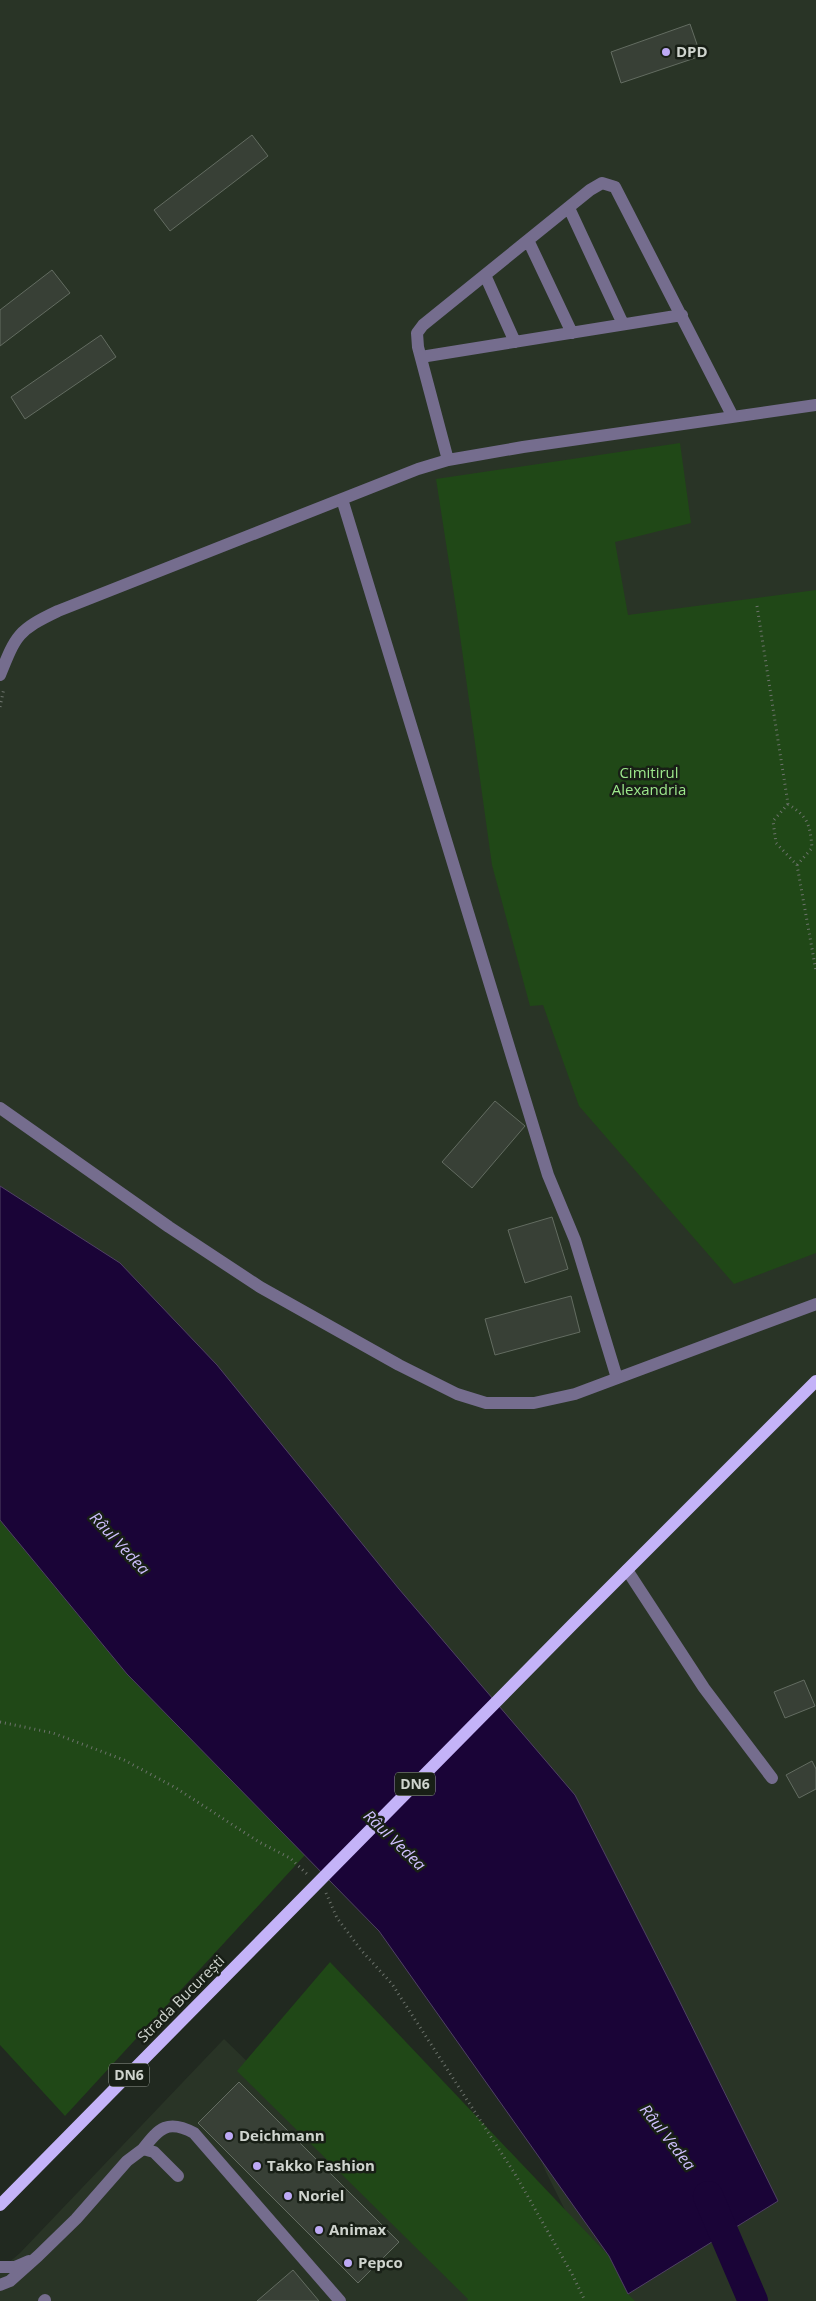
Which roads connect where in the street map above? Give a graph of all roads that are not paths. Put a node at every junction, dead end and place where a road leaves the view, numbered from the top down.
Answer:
1 (569, 208) junction
2 (528, 240) junction
3 (485, 275) junction
4 (682, 315) junction
5 (624, 324) junction
6 (572, 333) junction
7 (515, 342) junction
8 (421, 357) junction
9 (816, 405) edge
10 (733, 417) junction
11 (448, 460) junction
12 (342, 498) junction
13 (0, 675) edge
14 (0, 1108) edge
15 (816, 1304) edge
16 (617, 1378) junction
17 (816, 1381) edge
18 (627, 1570) junction
19 (772, 1778) dead end
20 (143, 2149) junction
21 (178, 2176) dead end
22 (0, 2206) edge
23 (38, 2256) junction
24 (0, 2267) edge
25 (0, 2285) edge
26 (340, 2301) edge

1 - 2 street
1 - 4 street
1 - 5 street
2 - 3 street
2 - 6 street
3 - 7 street
3 - 8 street
4 - 5 street
4 - 10 street
5 - 6 street
6 - 7 street
7 - 8 street
8 - 11 street
9 - 10 street
10 - 11 street
11 - 12 street
12 - 13 street
12 - 16 street
14 - 16 street
15 - 16 street
17 - 18 main road, DN6
18 - 19 street
18 - 22 main road, Strada București / DN6
20 - 21 street
20 - 23 street
20 - 26 street
23 - 24 street
23 - 25 street

